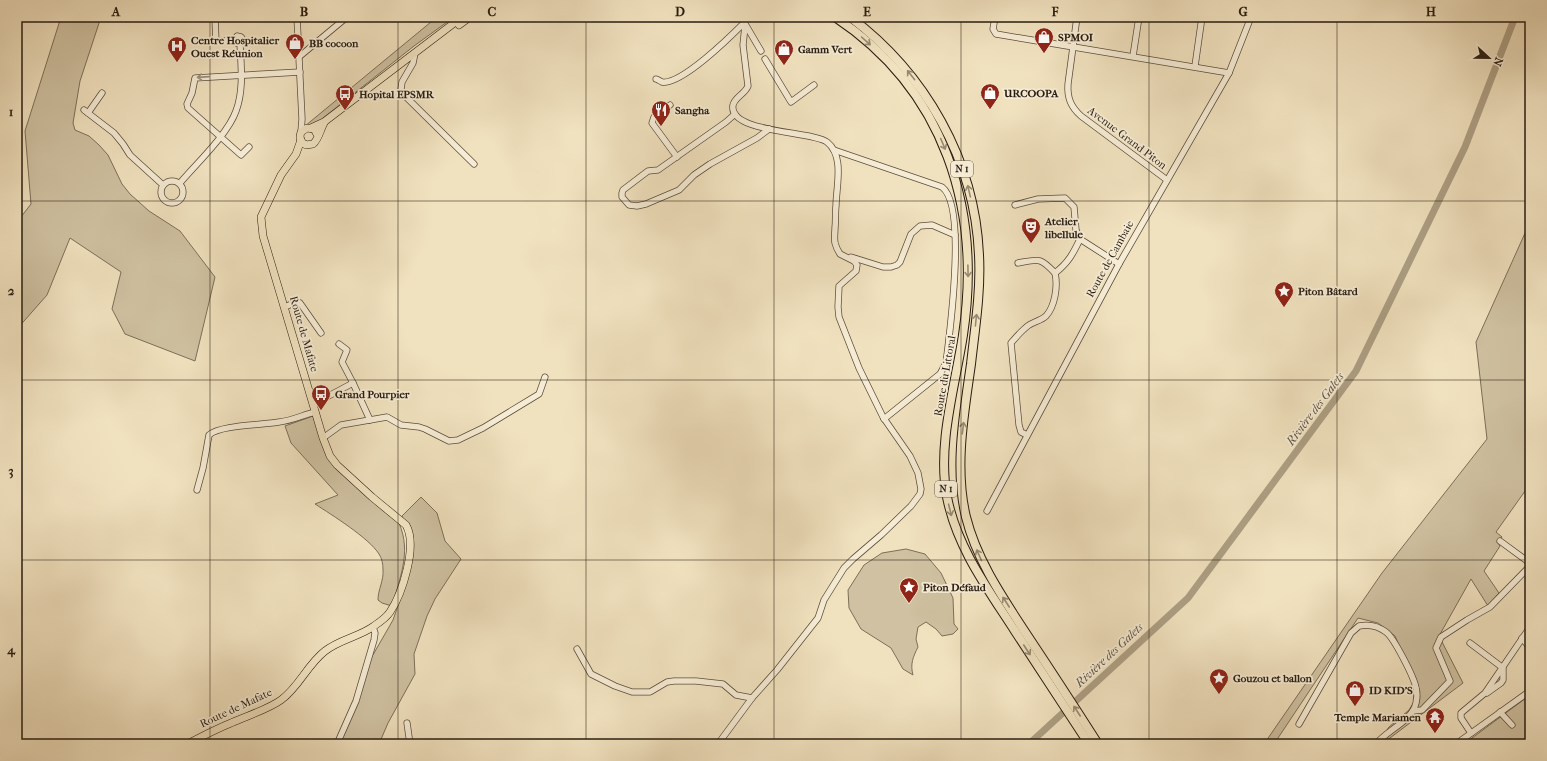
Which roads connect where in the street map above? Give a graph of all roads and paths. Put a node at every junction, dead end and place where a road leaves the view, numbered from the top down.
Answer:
1 (297, 17) edge
2 (347, 17) edge
3 (462, 17) edge
4 (470, 17) edge
5 (741, 17) edge
6 (835, 17) edge
7 (850, 17) edge
8 (995, 17) edge
9 (1077, 17) edge
10 (1139, 17) edge
11 (1202, 17) edge
12 (1251, 17) edge
13 (215, 18) dead end
14 (745, 25) junction
15 (208, 42) dead end
16 (216, 42) junction
17 (1072, 46) junction
18 (761, 51) dead end
19 (417, 52) junction
20 (300, 56) junction
21 (1133, 56) junction
22 (765, 59) dead end
23 (1195, 66) junction
24 (300, 72) junction
25 (1228, 73) junction
26 (242, 75) junction
27 (656, 79) dead end
28 (814, 85) dead end
29 (102, 93) dead end
30 (670, 105) dead end
31 (735, 114) junction
32 (324, 122) junction
33 (769, 129) junction
34 (307, 130) junction
35 (318, 136) junction
36 (220, 137) junction
37 (301, 140) junction
38 (309, 146) junction
39 (249, 147) dead end
40 (834, 150) junction
41 (296, 154) junction
42 (677, 157) junction
43 (474, 164) dead end
44 (1167, 180) junction
45 (180, 183) junction
46 (163, 185) junction
47 (1015, 205) dead end
48 (955, 236) junction
49 (1080, 239) junction
50 (840, 254) junction
51 (1018, 262) dead end
52 (1118, 264) junction
53 (1055, 273) junction
54 (285, 307) junction
55 (321, 333) dead end
56 (339, 344) dead end
57 (545, 377) dead end
58 (353, 382) junction
59 (311, 398) junction
60 (315, 412) junction
61 (884, 419) junction
62 (370, 420) junction
63 (1027, 436) junction
64 (323, 438) junction
65 (197, 490) dead end
66 (987, 511) dead end
67 (1500, 541) dead end
68 (1530, 565) edge
69 (994, 592) junction
70 (373, 627) junction
71 (1530, 627) edge
72 (365, 631) junction
73 (1522, 638) junction
74 (374, 640) junction
75 (1470, 643) dead end
76 (1530, 648) edge
77 (577, 649) dead end
78 (1503, 668) junction
79 (1530, 691) edge
80 (752, 698) junction
81 (1413, 711) junction
82 (1500, 712) junction
83 (407, 723) dead end
84 (1299, 724) dead end
85 (1512, 725) dead end
86 (1471, 733) junction
87 (187, 744) edge
88 (337, 744) edge
89 (410, 744) edge
90 (718, 744) edge
91 (1089, 744) edge
92 (1098, 744) edge
93 (1376, 744) edge
94 (1456, 744) edge

1 - 20 street
2 - 20 street
3 - 19 main road
4 - 19 main road
5 - 14 street
6 -> 69 highway, Route du Littoral / N 1
69 -> 7 highway, Route du Littoral / N 1
8 - 17 street
9 - 17 street, Avenue Grand Piton
10 - 21 street
11 - 23 street
12 - 25 street, Route de Cambaie
13 - 16 street
14 - 18 street
14 - 27 street
14 - 31 street
15 - 16 street
16 - 26 street
17 - 21 street
17 - 44 street, Avenue Grand Piton
19 - 32 main road
19 - 43 street
20 - 24 street
21 - 23 street
22 - 28 street
23 - 25 street
24 - 26 street
24 - 34 street
25 - 44 street, Route de Cambaie
26 - 36 street
26 -> 36 street
29 - 46 street
30 - 42 street
31 - 33 street
31 - 42 street
32 - 34 main road
32 - 35 main road
33 - 40 street
33 - 42 street
34 - 35 main road
34 - 37 main road
35 - 38 main road
36 - 39 street
36 - 45 street
37 - 38 main road
37 - 41 main road, Route de Mafate
38 - 41 main road, Route de Mafate
40 - 48 street
40 - 50 street
41 - 54 main road, Route de Mafate
44 - 52 street, Route de Cambaie
45 - 46 street
45 - 46 street
47 - 49 street
48 - 50 street
48 - 61 street
49 - 52 street
49 - 53 street
50 - 61 street
51 - 53 street
52 - 63 street, Route de Cambaie
53 - 63 street
54 - 55 street
54 - 59 main road, Route de Mafate
56 - 58 street
57 - 62 street
58 - 59 street
58 - 62 street
59 - 60 main road, Route de Mafate
60 - 64 main road, Route de Mafate
60 - 65 street
61 - 80 street
62 - 64 street
63 - 66 street, Route de Cambaie
64 - 70 main road, Route de Mafate
67 - 68 street
68 - 81 street
69 -> 91 highway, Route du Littoral / N 1
92 -> 69 highway, Route du Littoral / N 1
70 - 72 main road, Route de Mafate
70 - 74 street
71 - 73 street
72 - 74 street
72 - 87 main road, Route de Mafate
73 - 76 street
73 - 78 street
74 - 88 street
75 - 78 street
77 - 80 street
78 - 86 street
79 - 82 street
80 - 90 street
81 - 84 street
81 - 93 street
82 - 85 street
82 - 86 street
83 - 89 street
86 - 94 street

